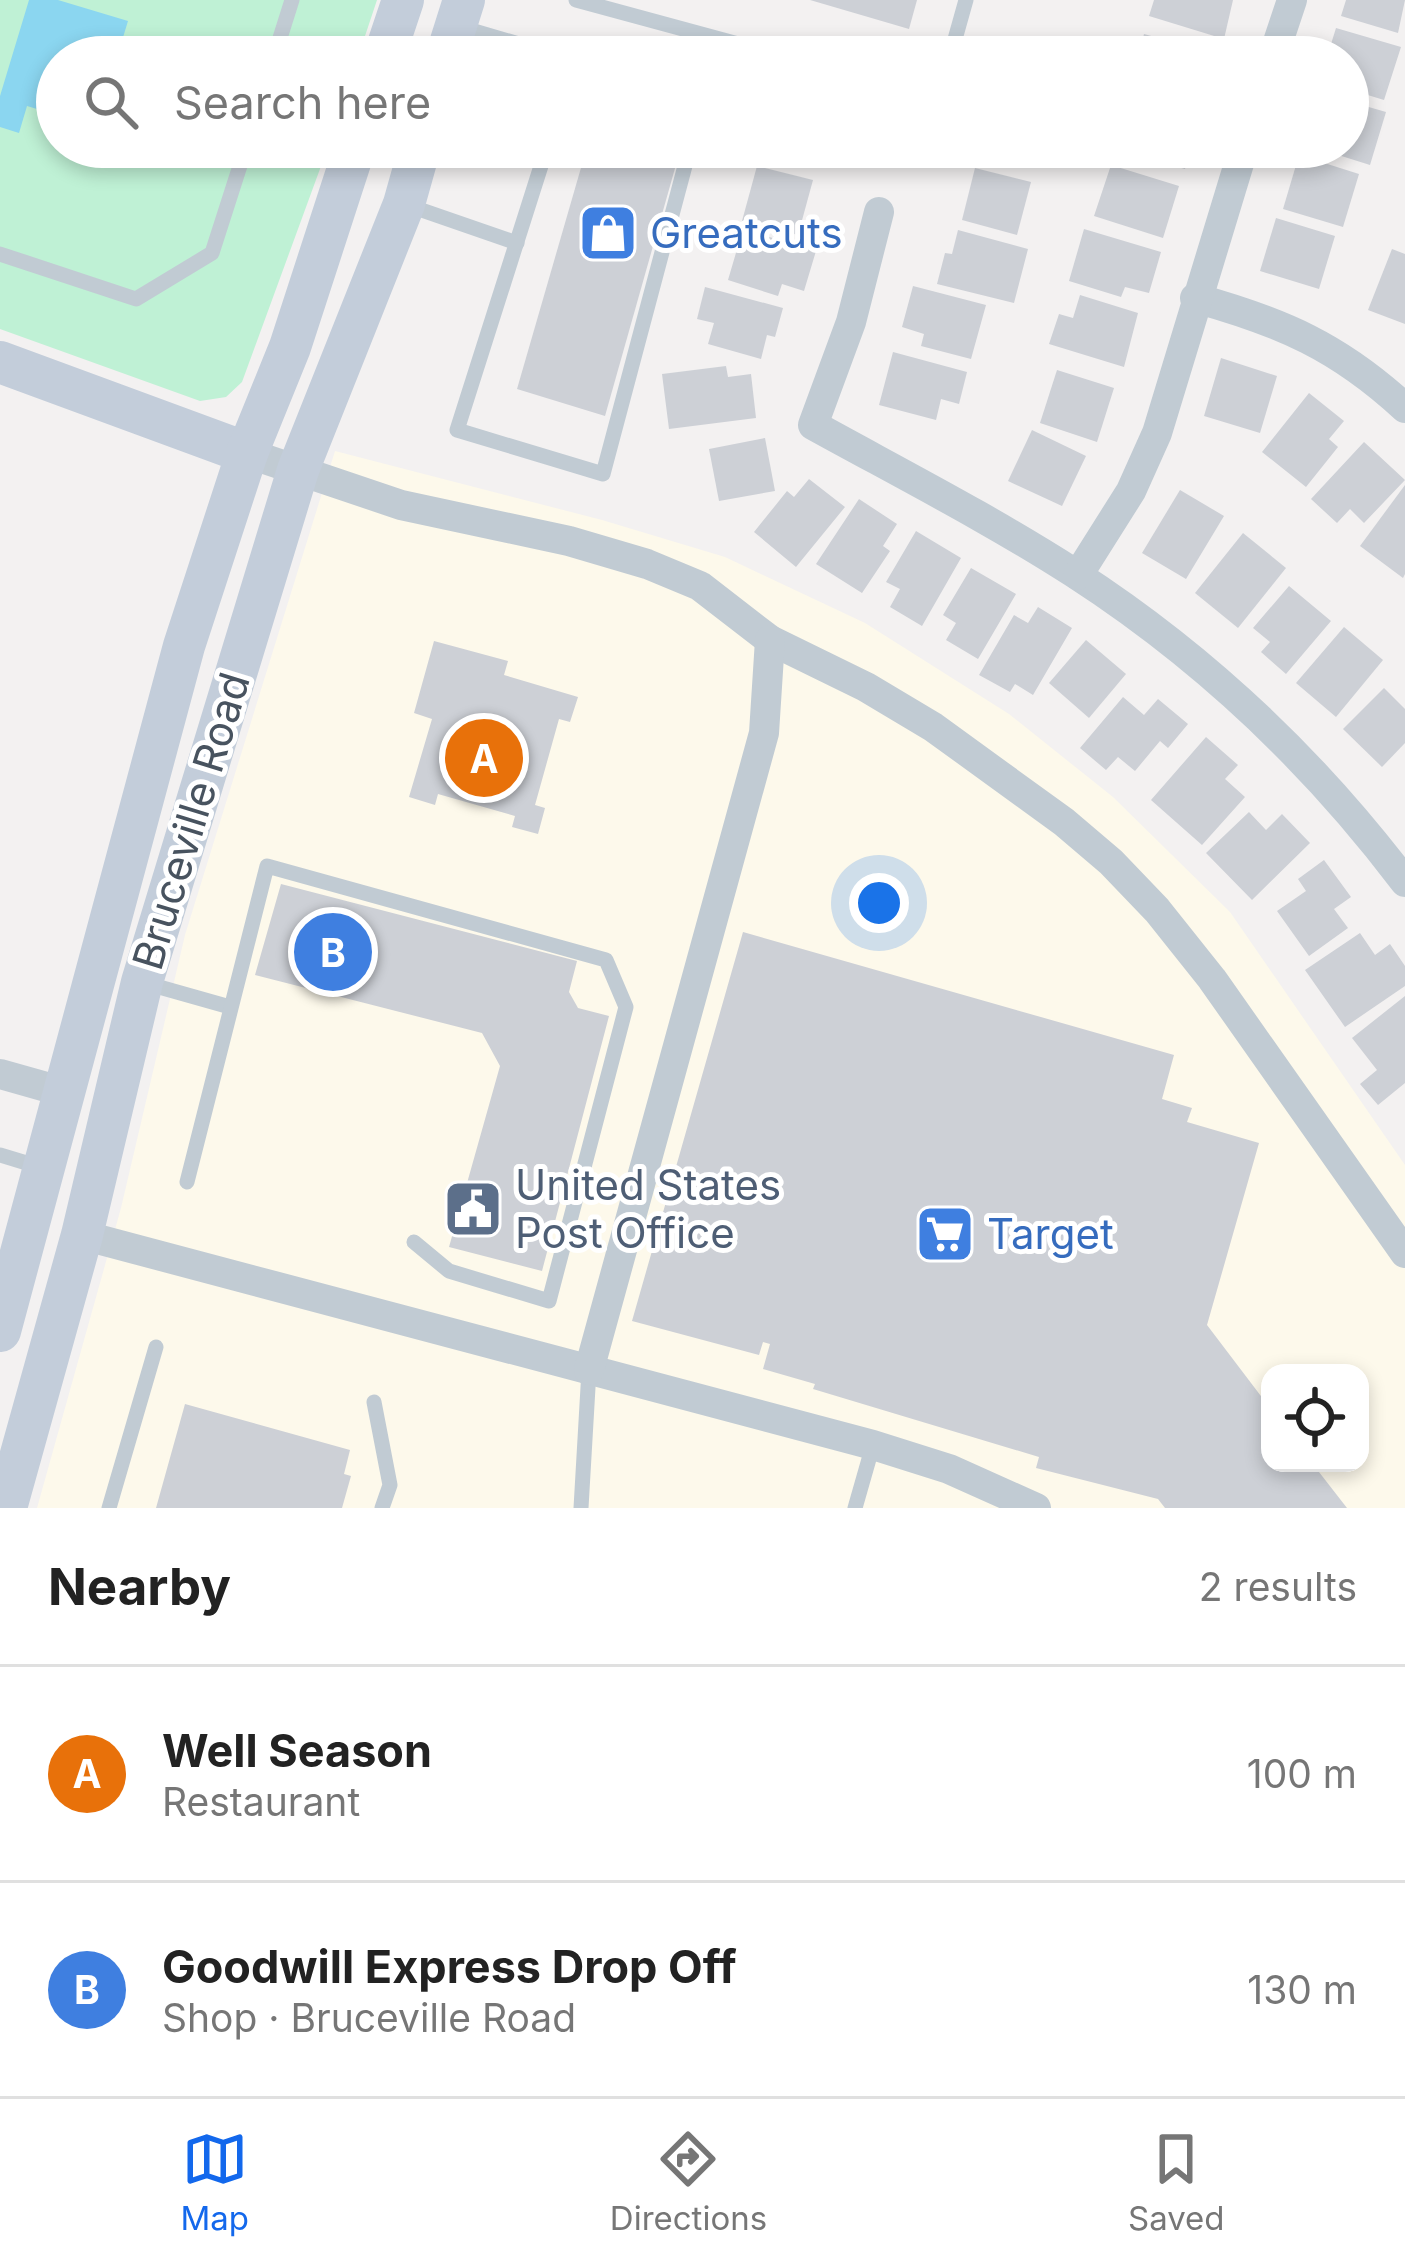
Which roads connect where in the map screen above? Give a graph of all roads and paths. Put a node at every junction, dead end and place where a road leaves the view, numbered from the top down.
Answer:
1 (292, 0) edge
2 (403, 0) edge
3 (576, 0) edge
4 (966, 0) edge
5 (1292, 0) edge
6 (455, 28) edge
7 (281, 36) edge
8 (391, 36) edge
9 (485, 36) edge
10 (709, 36) edge
11 (956, 36) edge
12 (1280, 36) edge
13 (239, 168) edge
14 (348, 168) edge
15 (414, 168) edge
16 (540, 168) edge
17 (684, 168) edge
18 (1237, 168) edge
19 (404, 204) junction
20 (879, 212) dead end
21 (517, 243) junction
22 (0, 254) edge
23 (1196, 298) junction
24 (0, 362) edge
25 (1402, 400) edge
26 (248, 453) junction
27 (298, 470) junction
28 (1078, 575) junction
29 (770, 640) junction
30 (1405, 882) edge
31 (118, 889) junction
32 (142, 982) junction
33 (230, 1007) junction
34 (0, 1073) edge
35 (64, 1092) junction
36 (0, 1155) edge
37 (44, 1168) junction
38 (187, 1182) dead end
39 (82, 1235) junction
40 (414, 1242) dead end
41 (1405, 1253) edge
42 (0, 1330) edge
43 (156, 1347) dead end
44 (589, 1370) junction
45 (374, 1402) dead end
46 (873, 1445) junction
47 (6, 1508) edge
48 (109, 1508) edge
49 (382, 1508) edge
50 (581, 1508) edge
51 (855, 1508) edge
52 (1036, 1508) edge

1 - 7 lane
2 - 8 main road
3 - 10 lane
4 - 11 lane
5 - 12 street
6 - 9 lane
13 - 22 lane
14 - 26 main road, Bruceville Road
15 - 19 main road, Bruceville Road
16 - 21 lane
17 - 21 lane
18 - 23 street
19 - 21 lane
19 - 27 main road, Bruceville Road
20 - 28 street
23 - 25 street
23 - 28 street
24 - 26 main road
26 - 27 street
26 - 31 main road, Bruceville Road
27 - 29 street
27 - 32 main road, Bruceville Road
28 - 30 street
29 - 41 street
29 - 44 street
31 - 35 main road, Bruceville Road
31 - 39 main road
32 - 33 lane
32 - 39 main road, Bruceville Road
33 - 38 lane
33 - 40 lane
34 - 35 street
35 - 37 main road, Bruceville Road
36 - 37 lane
37 - 42 main road, Bruceville Road
39 - 44 street
39 - 47 main road, Bruceville Road
43 - 48 lane
44 - 46 street
44 - 50 lane
45 - 49 lane
46 - 51 lane
46 - 52 street

